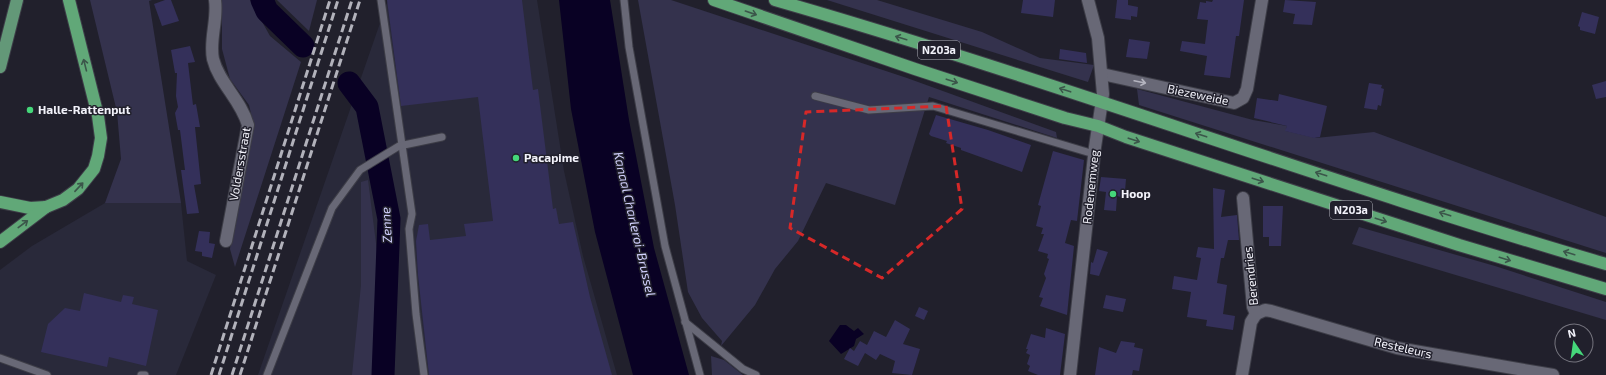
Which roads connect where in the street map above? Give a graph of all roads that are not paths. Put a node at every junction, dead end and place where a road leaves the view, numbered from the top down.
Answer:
1 (17, 0) edge
2 (69, 0) edge
3 (215, 0) edge
4 (381, 0) edge
5 (624, 0) edge
6 (714, 0) edge
7 (774, 0) edge
8 (1088, 0) edge
9 (1262, 0) edge
10 (0, 67) edge
11 (1102, 74) junction
12 (815, 96) dead end
13 (1102, 103) junction
14 (1098, 126) junction
15 (442, 136) dead end
16 (401, 145) junction
17 (1094, 154) junction
18 (1243, 198) dead end
19 (0, 202) edge
20 (46, 207) junction
21 (226, 241) dead end
22 (0, 242) edge
23 (1606, 264) edge
24 (1606, 289) edge
25 (1256, 314) junction
26 (685, 322) junction
27 (0, 358) edge
28 (47, 375) edge
29 (142, 375) edge
30 (145, 375) edge
31 (267, 375) edge
32 (424, 375) edge
33 (700, 375) edge
34 (756, 375) edge
35 (1070, 375) edge
36 (1242, 375) edge
37 (1553, 375) edge

1 - 10 main road
20 -> 2 highway
3 - 21 street, Voldersstraat
4 - 16 lane
5 - 26 lane
6 -> 14 highway, N203a
13 -> 7 highway, N203a
8 - 11 street, Rodenemweg
11 -> 9 street, Biezeweide
11 - 13 street, Rodenemweg
12 - 17 lane
13 - 14 street, Rodenemweg
23 -> 13 highway, N203a
14 - 17 street, Rodenemweg
14 -> 24 highway, N203a
15 - 16 lane
16 - 31 lane
16 - 32 lane
17 - 35 street, Rodenemweg
18 - 25 street, Berendries
19 - 20 highway
22 -> 20 highway
25 - 36 street, Berendries
25 - 37 street, Resteleurs
26 - 33 lane
26 - 34 lane
27 - 28 lane
29 - 30 lane

